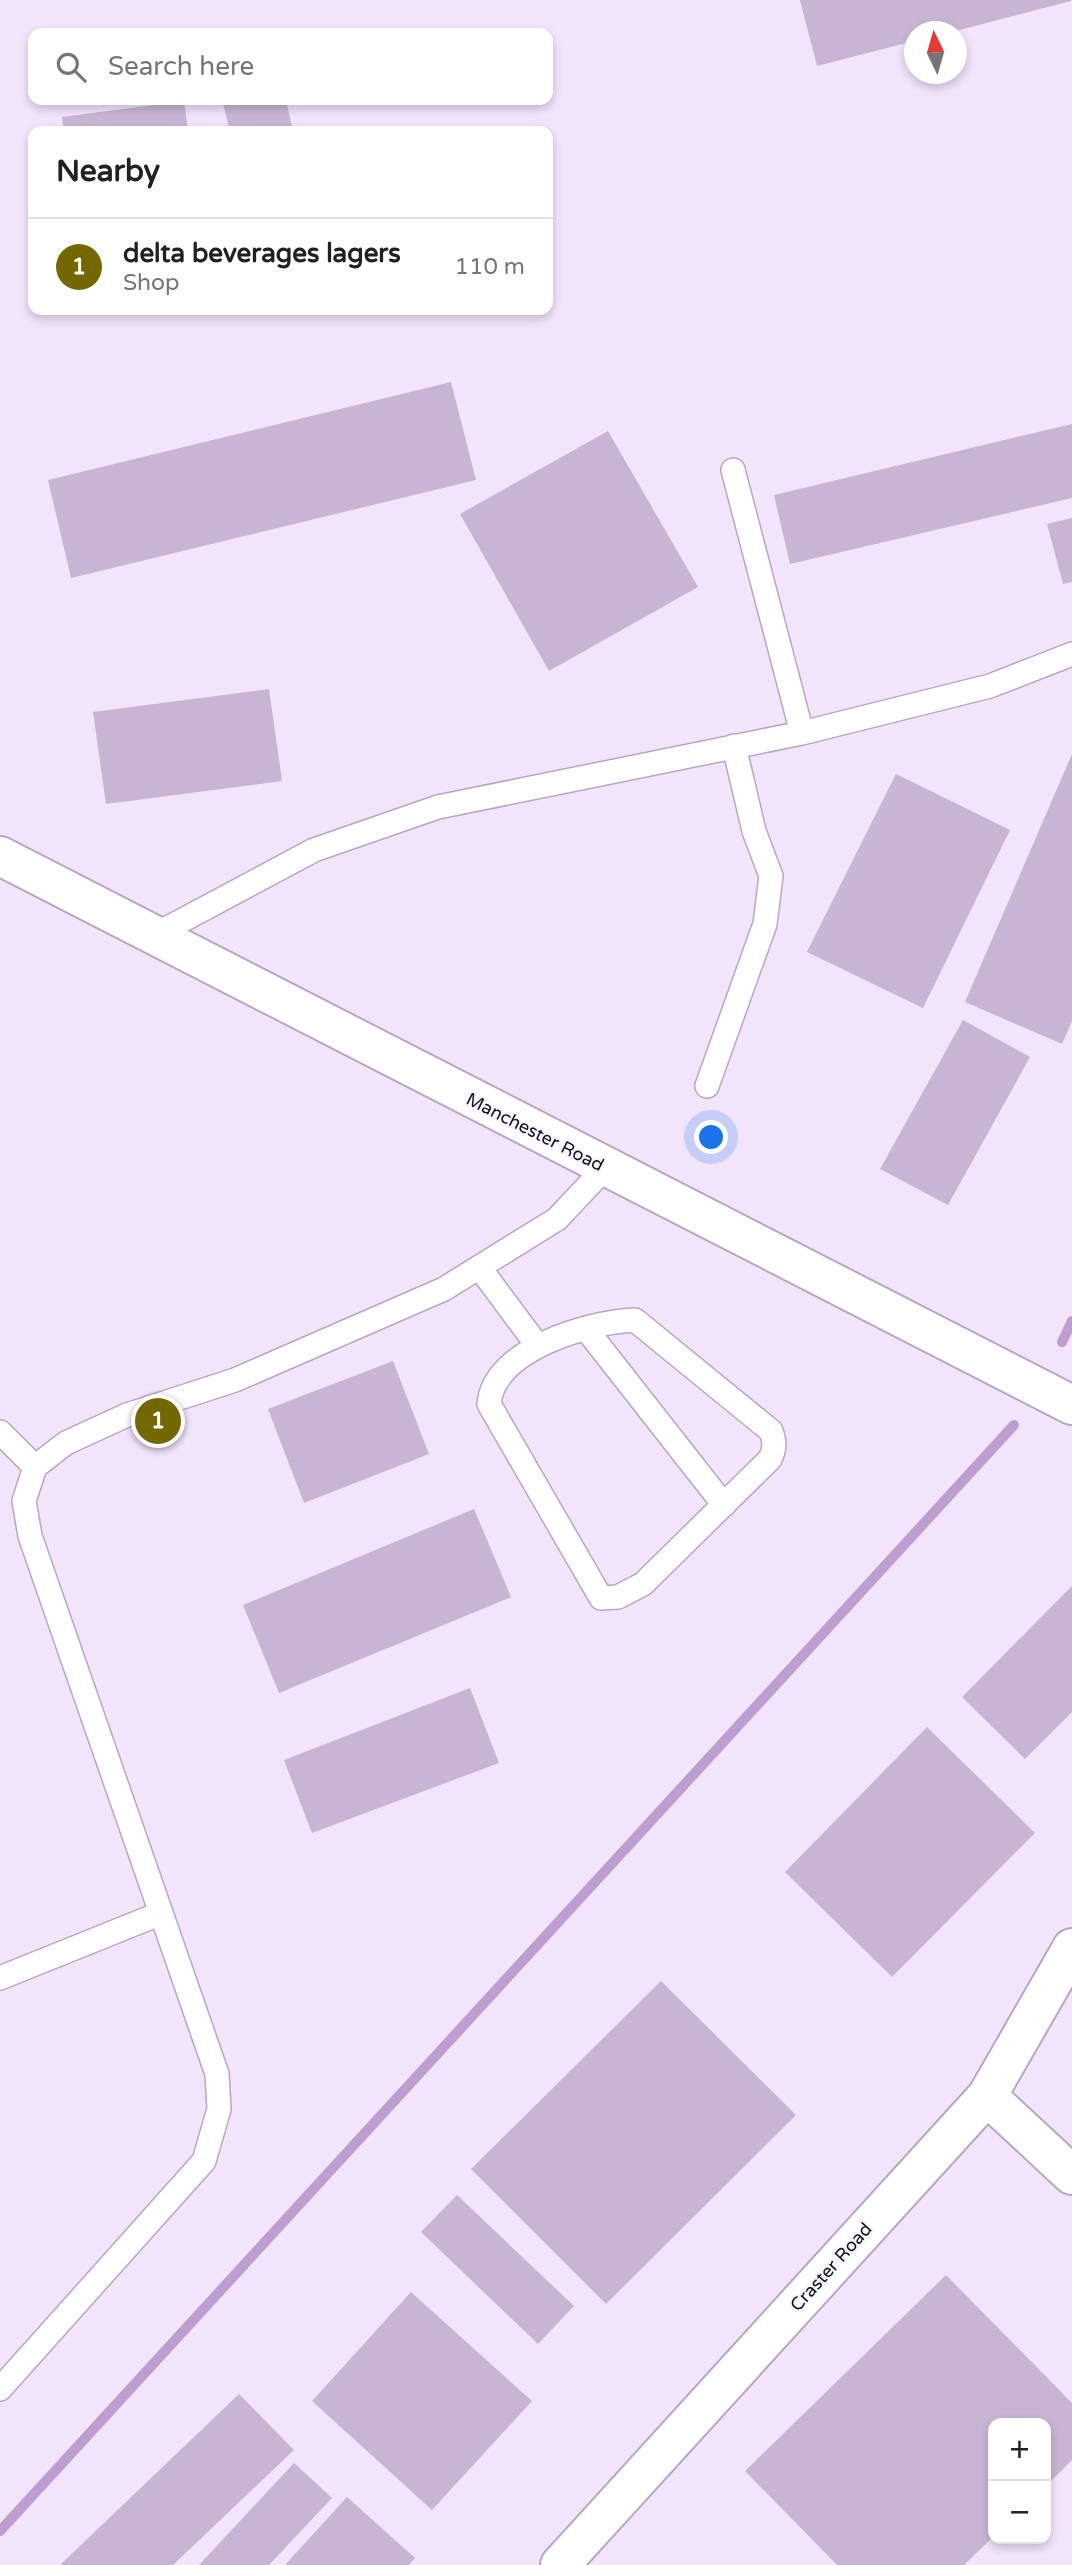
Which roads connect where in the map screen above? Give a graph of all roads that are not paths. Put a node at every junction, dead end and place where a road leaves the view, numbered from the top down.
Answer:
1 (733, 470) dead end
2 (1072, 654) edge
3 (802, 733) junction
4 (734, 746) junction
5 (0, 856) edge
6 (153, 936) junction
7 (707, 1086) dead end
8 (605, 1168) junction
9 (479, 1267) junction
10 (586, 1329) junction
11 (537, 1345) junction
12 (1072, 1405) edge
13 (0, 1433) edge
14 (35, 1468) junction
15 (723, 1505) junction
16 (159, 1914) junction
17 (1072, 1948) edge
18 (0, 1978) edge
19 (987, 2096) junction
20 (1072, 2175) edge
21 (0, 2389) edge
22 (561, 2565) edge

1 - 3 lane
2 - 3 lane
3 - 4 lane
4 - 6 lane
4 - 7 lane
5 - 6 street, Manchester Road
6 - 8 street, Manchester Road
8 - 9 lane
8 - 12 street, Manchester Road
9 - 11 lane
9 - 14 lane
10 - 11 lane
10 - 15 lane
10 - 15 lane
11 - 15 lane
13 - 14 lane
14 - 16 lane
16 - 18 lane
16 - 21 lane
17 - 19 street, Craster Road
19 - 20 street
19 - 22 street, Craster Road

